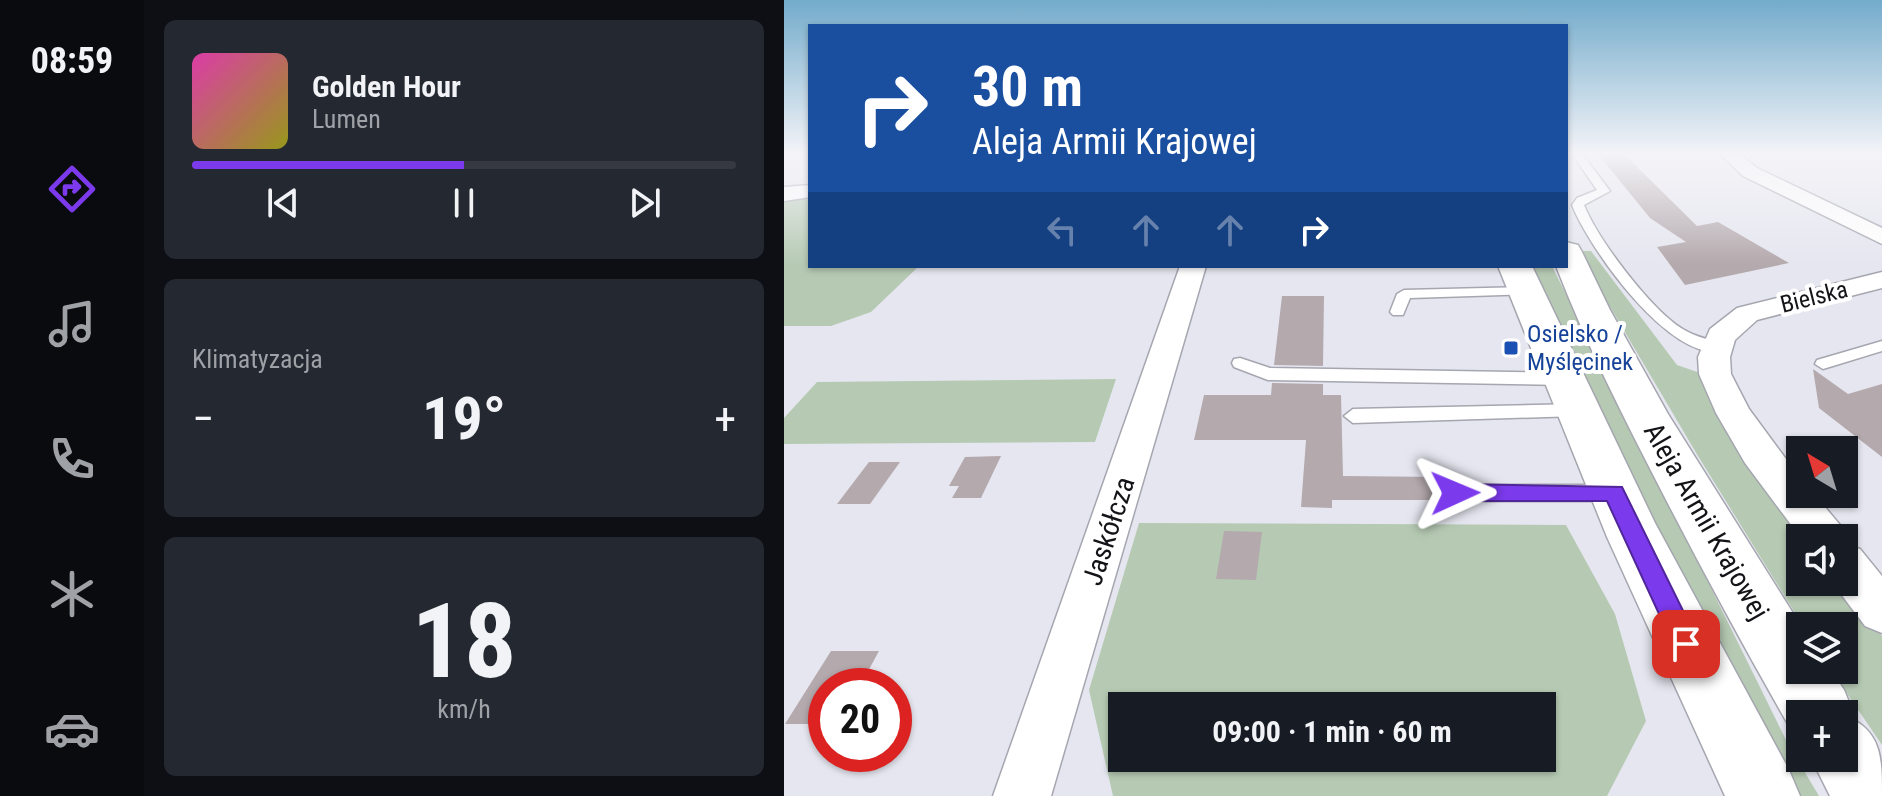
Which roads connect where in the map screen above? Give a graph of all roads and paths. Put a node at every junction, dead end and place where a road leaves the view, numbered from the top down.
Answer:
1 (808, 191) edge
2 (1604, 191) edge
3 (1789, 191) edge
4 (784, 194) edge
5 (1882, 237) edge
6 (1568, 256) edge
7 (1192, 268) edge
8 (1882, 280) edge
9 (1528, 295) edge
10 (1398, 312) dead end
11 (1882, 346) edge
12 (1717, 347) junction
13 (1240, 363) dead end
14 (1823, 364) dead end
15 (1570, 394) junction
16 (1353, 416) dead end
17 (1455, 493) dead end
18 (1614, 493) junction
19 (1814, 524) edge
20 (1858, 581) edge
21 (1882, 611) edge
22 (1812, 700) edge
23 (1857, 772) edge
24 (1022, 796) edge
25 (1763, 796) edge
26 (1872, 796) edge

1 - 4 street
2 - 12 lane
3 - 5 street
6 - 22 main road, Aleja Armii Krajowej
7 - 24 street, Jaskółcza
8 - 12 street, Bielska
9 - 10 lane
9 - 15 main road
11 - 14 lane
12 - 19 street
13 - 15 lane
15 - 16 lane
15 - 18 main road
17 - 18 lane
18 - 25 main road
20 - 21 street
23 - 26 main road

